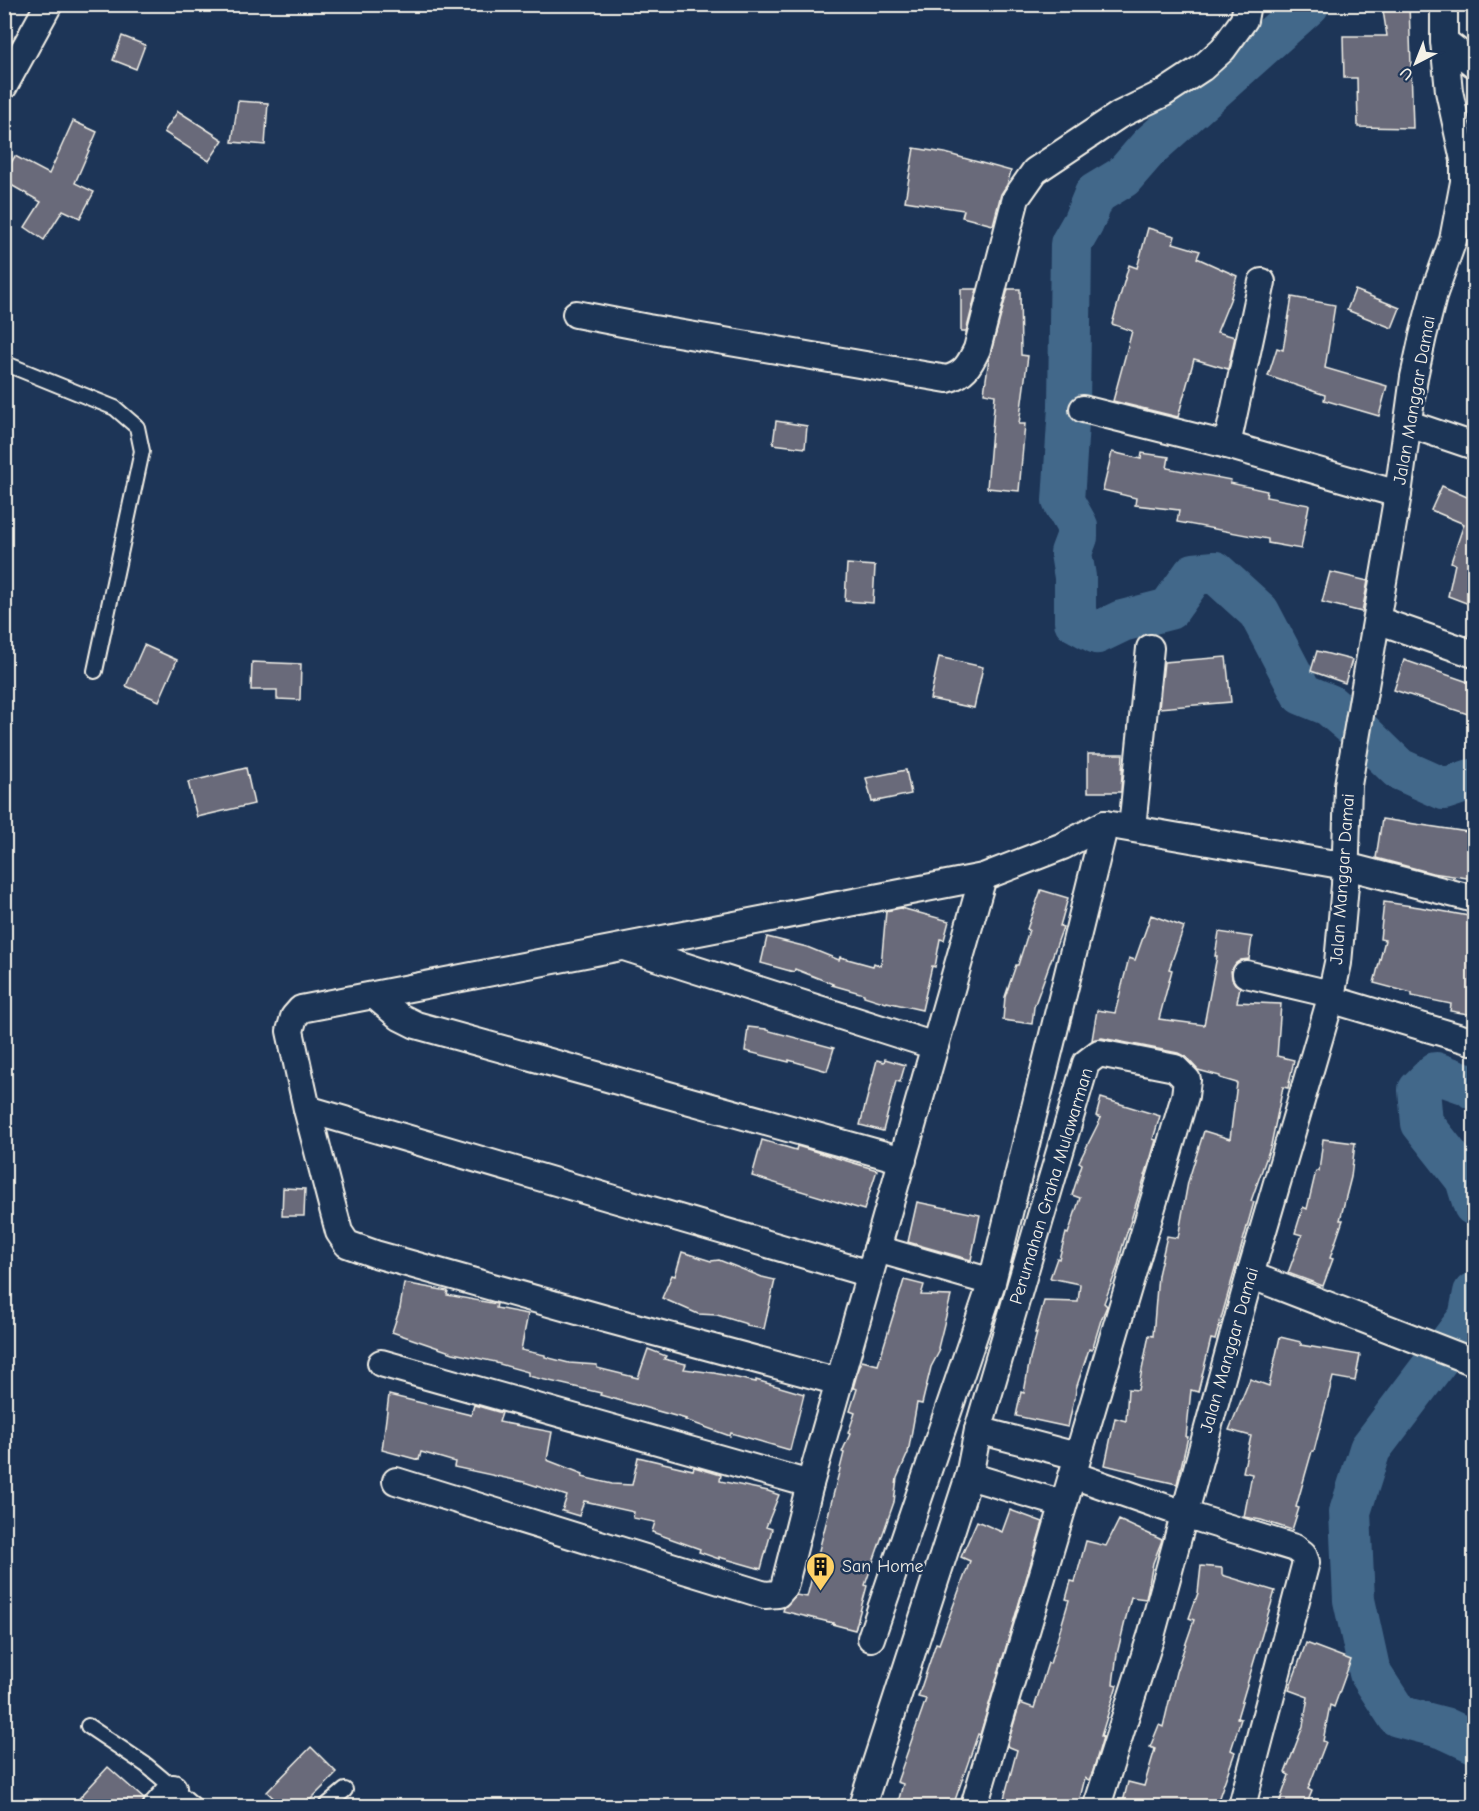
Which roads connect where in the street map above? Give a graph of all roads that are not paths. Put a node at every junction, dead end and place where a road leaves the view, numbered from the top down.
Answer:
1 (49, 4) edge
2 (1247, 4) edge
3 (1444, 4) edge
4 (1444, 41) junction
5 (1474, 64) edge
6 (4, 86) edge
7 (1262, 282) dead end
8 (576, 314) dead end
9 (4, 363) edge
10 (1083, 409) dead end
11 (1409, 424) junction
12 (1227, 445) junction
13 (1474, 446) edge
14 (1398, 494) junction
15 (1377, 620) junction
16 (1150, 648) dead end
17 (1474, 654) edge
18 (94, 671) dead end
19 (1105, 824) junction
20 (1132, 828) junction
21 (1346, 866) junction
22 (983, 877) junction
23 (1474, 899) edge
24 (621, 946) junction
25 (1245, 975) dead end
26 (375, 996) junction
27 (1330, 997) junction
28 (1471, 1041) dead end
29 (935, 1046) junction
30 (307, 1109) junction
31 (903, 1160) junction
32 (877, 1250) junction
33 (870, 1274) junction
34 (1250, 1275) junction
35 (992, 1282) junction
36 (1474, 1362) edge
37 (381, 1363) dead end
38 (839, 1382) junction
39 (978, 1430) junction
40 (1075, 1466) junction
41 (969, 1476) junction
42 (396, 1481) dead end
43 (810, 1484) junction
44 (1063, 1503) junction
45 (1184, 1514) junction
46 (871, 1638) dead end
47 (88, 1726) dead end
48 (345, 1790) dead end
49 (165, 1797) edge
50 (195, 1806) edge
51 (326, 1806) edge
52 (862, 1806) edge
53 (974, 1806) edge
54 (1096, 1806) edge
55 (1242, 1806) edge

1 - 6 street
2 - 8 street
3 - 4 street, Jalan Manggar Damai
4 - 5 street
4 - 11 street, Jalan Manggar Damai
7 - 12 street
9 - 18 lane
10 - 12 street
11 - 13 street
11 - 14 street, Jalan Manggar Damai
12 - 14 street
14 - 15 street, Jalan Manggar Damai
15 - 17 street
15 - 21 street, Jalan Manggar Damai
16 - 20 street
19 - 20 street
19 - 22 street
19 - 35 street
20 - 21 street
21 - 23 street
21 - 27 street, Jalan Manggar Damai
22 - 24 street
22 - 29 street
24 - 26 street
24 - 29 street
25 - 27 street
26 - 30 street
26 - 31 street
27 - 28 street
27 - 34 street, Jalan Manggar Damai
29 - 31 street
30 - 33 street
30 - 38 street
31 - 32 street
32 - 33 street
32 - 35 street
33 - 38 street
34 - 36 street
34 - 45 street, Jalan Manggar Damai
35 - 46 street
37 - 43 street
38 - 43 street
39 - 40 street
39 - 40 street, Perumahan Graha Mulawarman
39 - 41 street, Perumahan Graha Mulawarman
40 - 44 street, Perumahan Graha Mulawarman
40 - 45 street
41 - 44 street
41 - 52 street, Perumahan Graha Mulawarman
42 - 43 street
44 - 53 street, Perumahan Graha Mulawarman
45 - 54 street, Jalan Manggar Damai
45 - 55 street
47 - 49 lane
48 - 51 lane
49 - 50 lane

